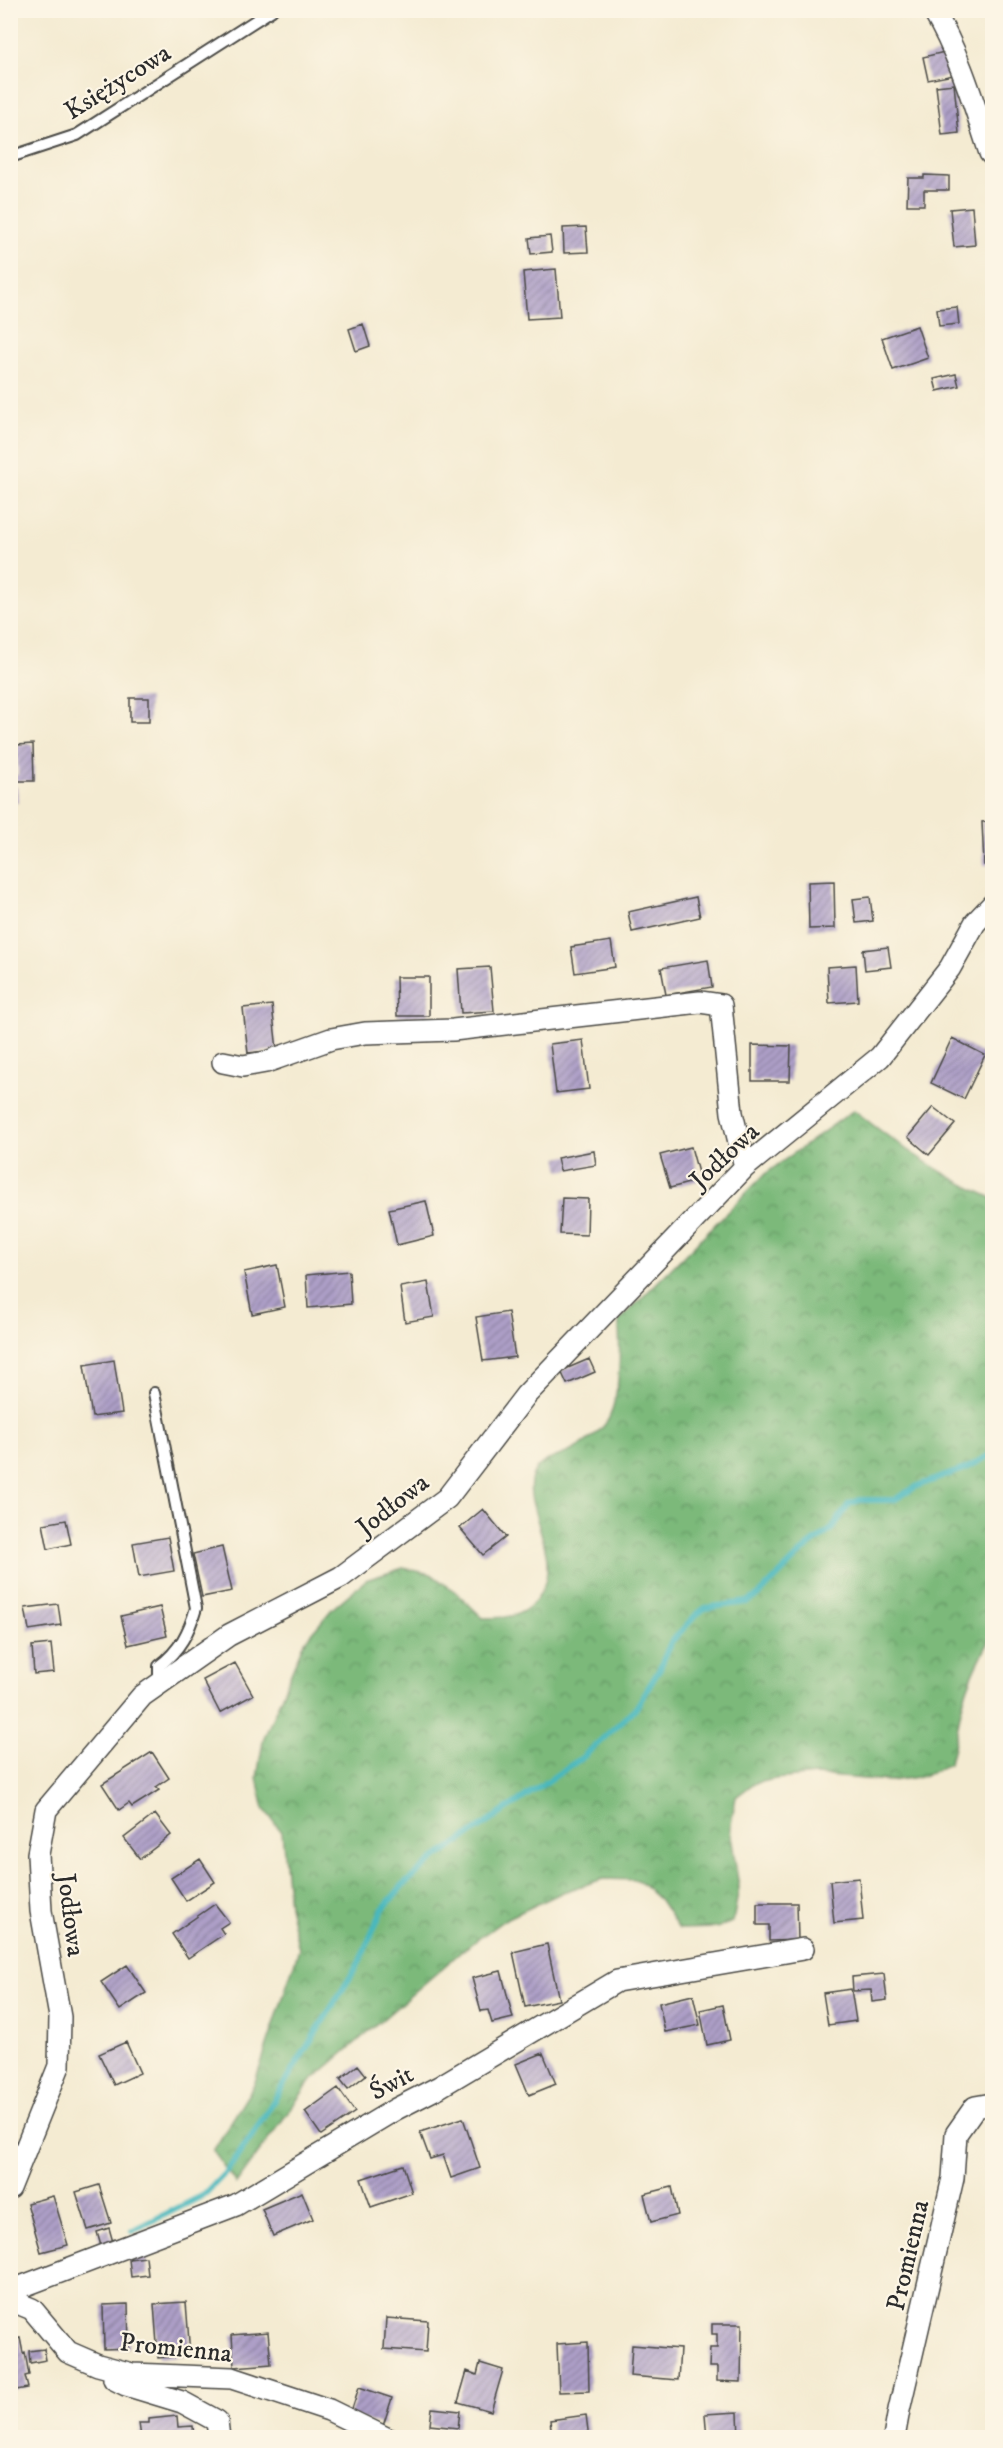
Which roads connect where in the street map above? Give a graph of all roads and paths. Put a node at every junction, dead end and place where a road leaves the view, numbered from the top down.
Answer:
1 (272, 10) edge
2 (933, 10) edge
3 (993, 155) edge
4 (10, 157) edge
5 (993, 905) edge
6 (223, 1062) dead end
7 (745, 1167) junction
8 (154, 1393) dead end
9 (159, 1684) junction
10 (803, 1949) dead end
11 (993, 2104) edge
12 (10, 2188) edge
13 (10, 2291) edge
14 (10, 2300) edge
15 (78, 2356) junction
16 (219, 2438) edge
17 (386, 2438) edge
18 (894, 2438) edge

1 - 4 lane, Księżycowa
2 - 3 street
5 - 7 street, Jodłowa
6 - 7 street
7 - 9 street, Jodłowa
8 - 9 lane
9 - 12 street, Jodłowa
10 - 13 street, Świt
11 - 18 street, Promienna
14 - 15 street, Promienna
15 - 16 street
15 - 17 street, Promienna

